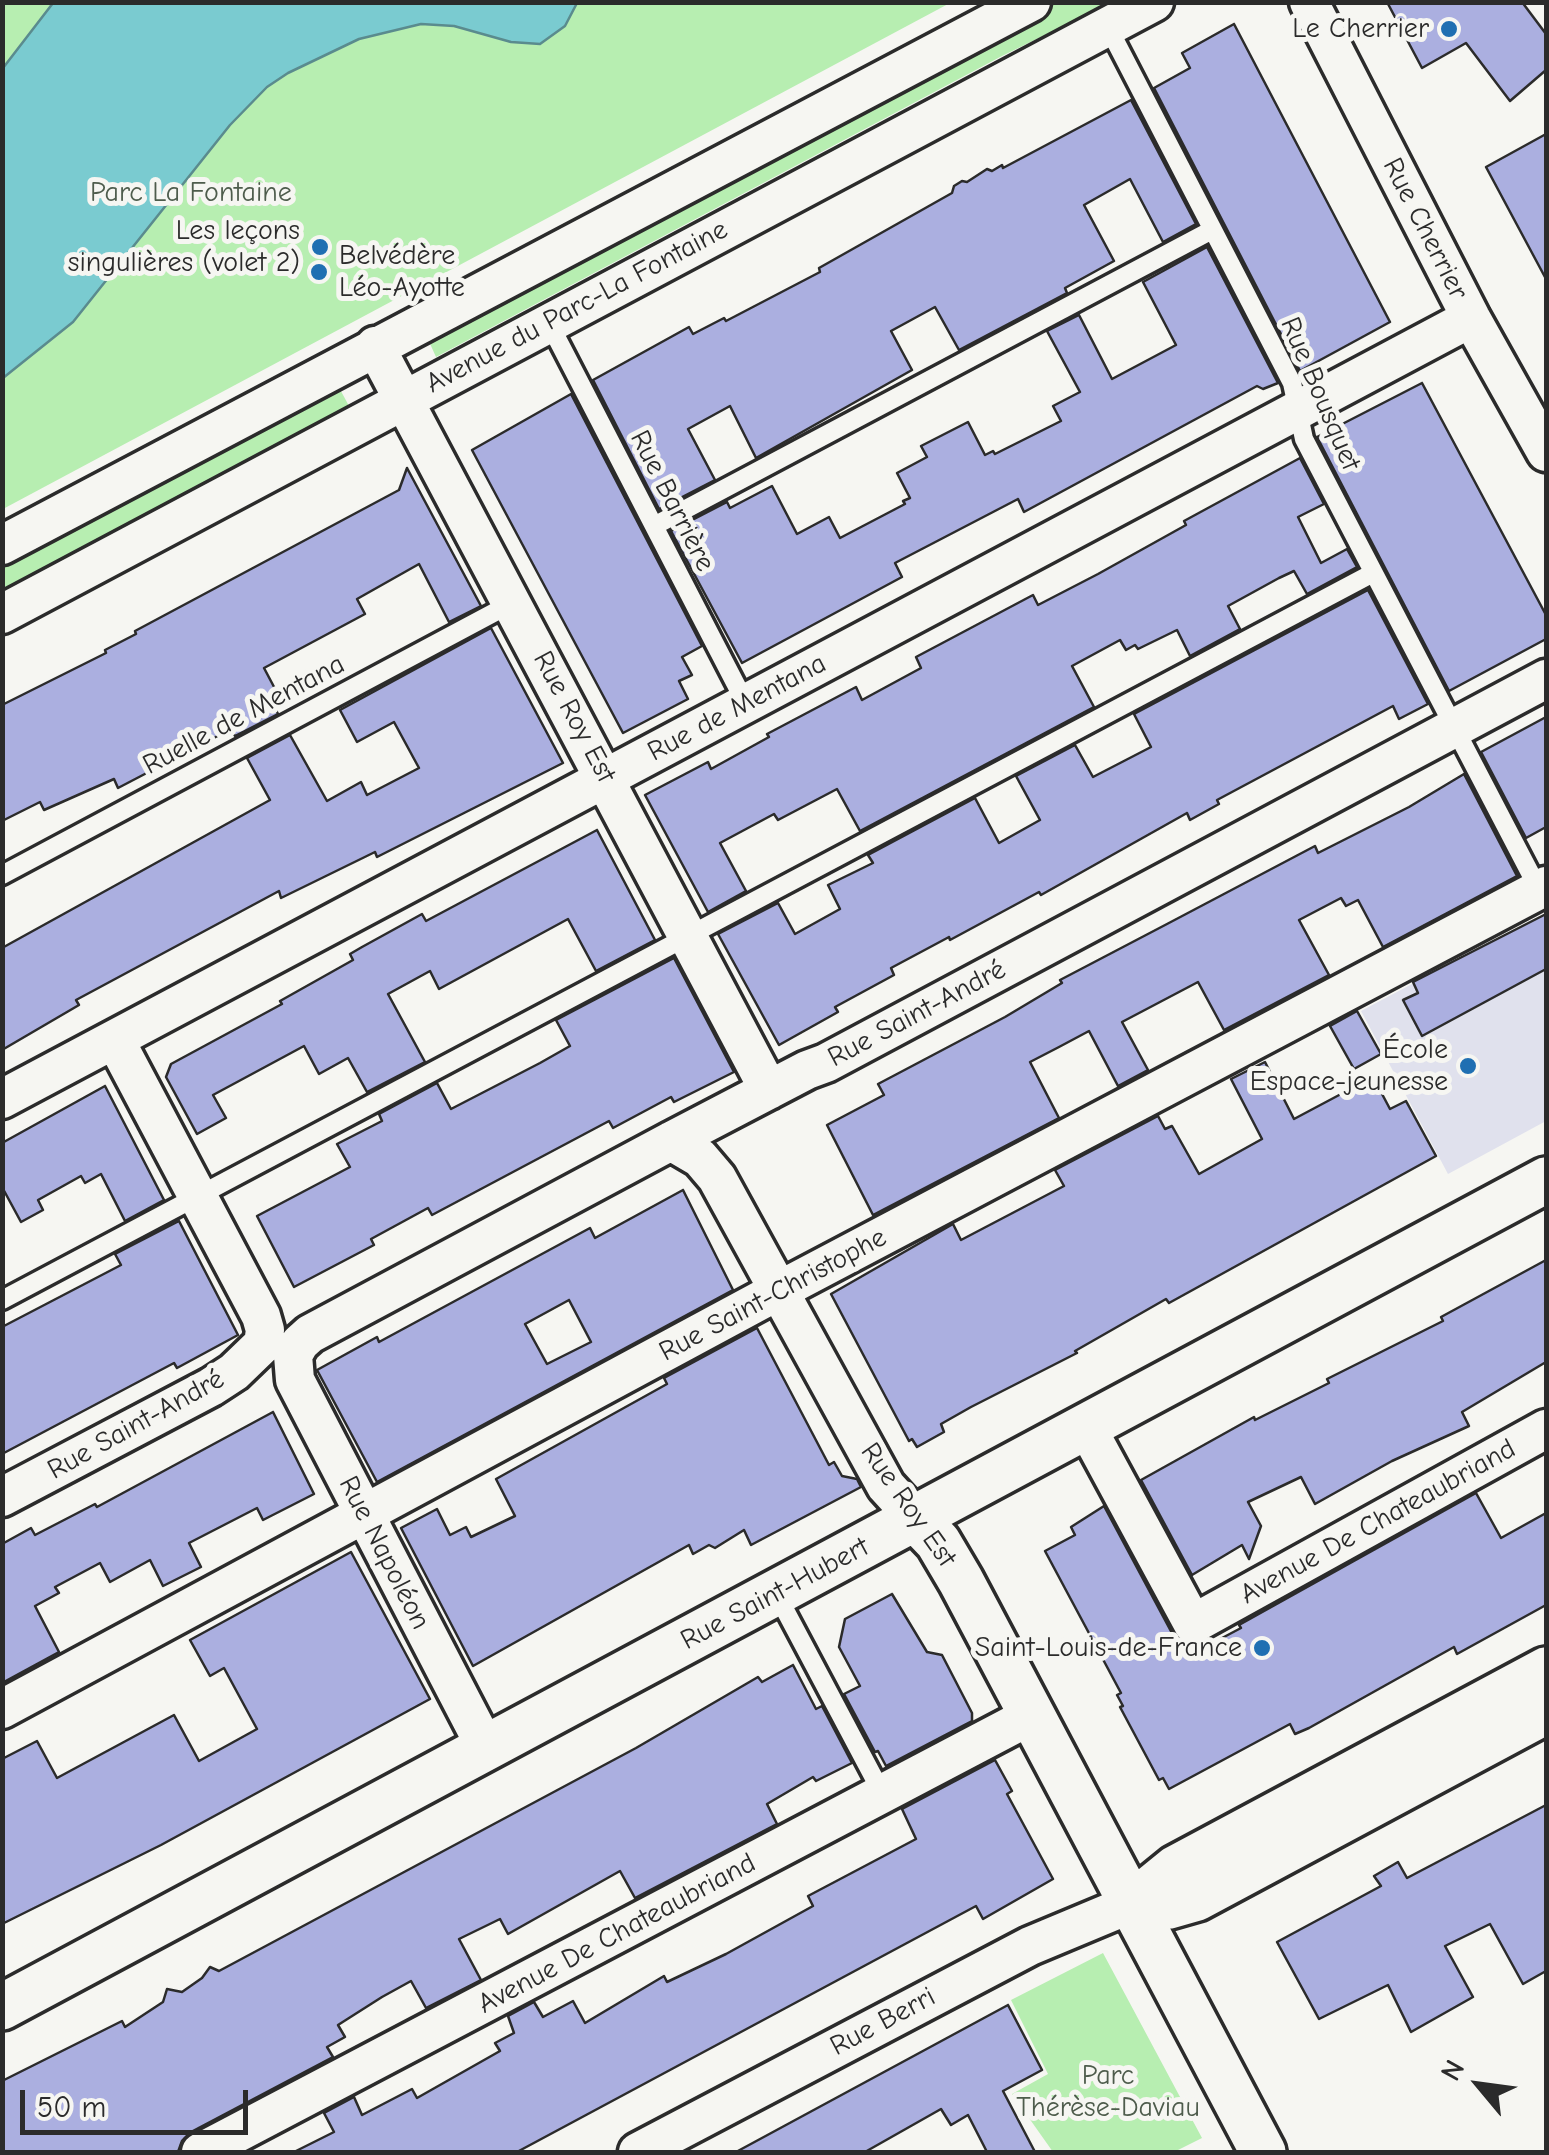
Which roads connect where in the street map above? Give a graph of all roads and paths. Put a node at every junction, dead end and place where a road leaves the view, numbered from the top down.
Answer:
1 (1031, 2) edge
2 (1154, 2) edge
3 (1309, 2) edge
4 (1107, 25) junction
5 (1212, 230) junction
6 (1471, 318) junction
7 (549, 323) junction
8 (375, 346) junction
9 (404, 400) junction
10 (1298, 411) junction
11 (1546, 452) edge
12 (654, 526) junction
13 (2, 545) edge
14 (1373, 573) junction
15 (512, 603) junction
16 (2, 614) edge
17 (1546, 678) edge
18 (746, 704) junction
19 (1452, 728) junction
20 (606, 778) junction
21 (2, 876) edge
22 (1543, 888) edge
23 (688, 934) junction
24 (115, 1040) junction
25 (769, 1090) junction
26 (2, 1099) edge
27 (671, 1141) junction
28 (1546, 1180) edge
29 (199, 1196) junction
30 (777, 1292) junction
31 (2, 1300) edge
32 (278, 1350) junction
33 (1087, 1428) junction
34 (1546, 1430) edge
35 (2, 1497) edge
36 (365, 1515) junction
37 (916, 1518) junction
38 (776, 1593) junction
39 (1546, 1670) edge
40 (2, 1709) edge
41 (1546, 1711) edge
42 (1032, 1715) junction
43 (486, 1748) junction
44 (883, 1795) junction
45 (1133, 1902) junction
46 (2, 2007) edge
47 (1252, 2148) edge
48 (201, 2152) edge
49 (638, 2152) edge

1 - 8 street, Avenue du Parc-La Fontaine
2 - 4 street, Avenue du Parc-La Fontaine
3 - 6 street, Rue Cherrier
4 - 5 lane, Rue Bousquet
4 - 7 street, Avenue du Parc-La Fontaine
5 - 10 lane, Rue Bousquet
5 - 12 lane
6 - 10 street, Rue de Mentana
6 - 11 street, Rue Cherrier
7 - 9 street, Avenue du Parc-La Fontaine
7 - 12 lane, Rue Barrière
8 - 9 street, Rue Roy Est
8 - 13 street, Avenue du Parc-La Fontaine
9 - 15 street, Rue Roy Est
9 - 16 street, Avenue du Parc-La Fontaine
10 - 14 lane, Rue Bousquet
10 - 18 street, Rue de Mentana
12 - 18 lane, Rue Barrière
14 - 19 lane, Rue Bousquet
14 - 23 lane
15 - 20 street, Rue Roy Est
15 - 21 lane, Ruelle de Mentana
17 - 19 street, Rue Saint-André
18 - 20 street, Rue de Mentana
19 - 22 lane, Rue Bousquet
19 - 25 street, Rue Saint-André
20 - 23 street, Rue Roy Est
20 - 24 street, Rue de Mentana
22 - 30 street, Rue Saint-Christophe
23 - 25 street, Rue Roy Est
23 - 29 lane
24 - 26 street, Rue de Mentana
24 - 29 street, Rue Napoléon
25 - 27 street, Rue Saint-André
27 - 30 street, Rue Roy Est
27 - 32 street, Rue Saint-André
28 - 33 street, Rue Saint-Hubert
29 - 31 lane
29 - 32 street, Rue Napoléon
30 - 36 street, Rue Saint-Christophe
30 - 37 street, Rue Roy Est
32 - 35 street, Rue Saint-André
32 - 36 street, Rue Napoléon
33 - 34 street, Avenue De Chateaubriand
33 - 37 street, Rue Saint-Hubert
36 - 40 street, Rue Saint-Christophe
36 - 43 street, Rue Napoléon
37 - 38 street, Rue Saint-Hubert
37 - 42 street, Rue Roy Est
38 - 43 street, Rue Saint-Hubert
38 - 44 lane
39 - 45 street, Rue Berri
41 - 45 street, Rue Berri
42 - 44 street, Avenue De Chateaubriand
42 - 45 street, Rue Roy Est
43 - 46 street, Rue Saint-Hubert
44 - 48 street, Avenue De Chateaubriand
45 - 47 street, Rue Roy Est
45 - 49 street, Rue Berri

